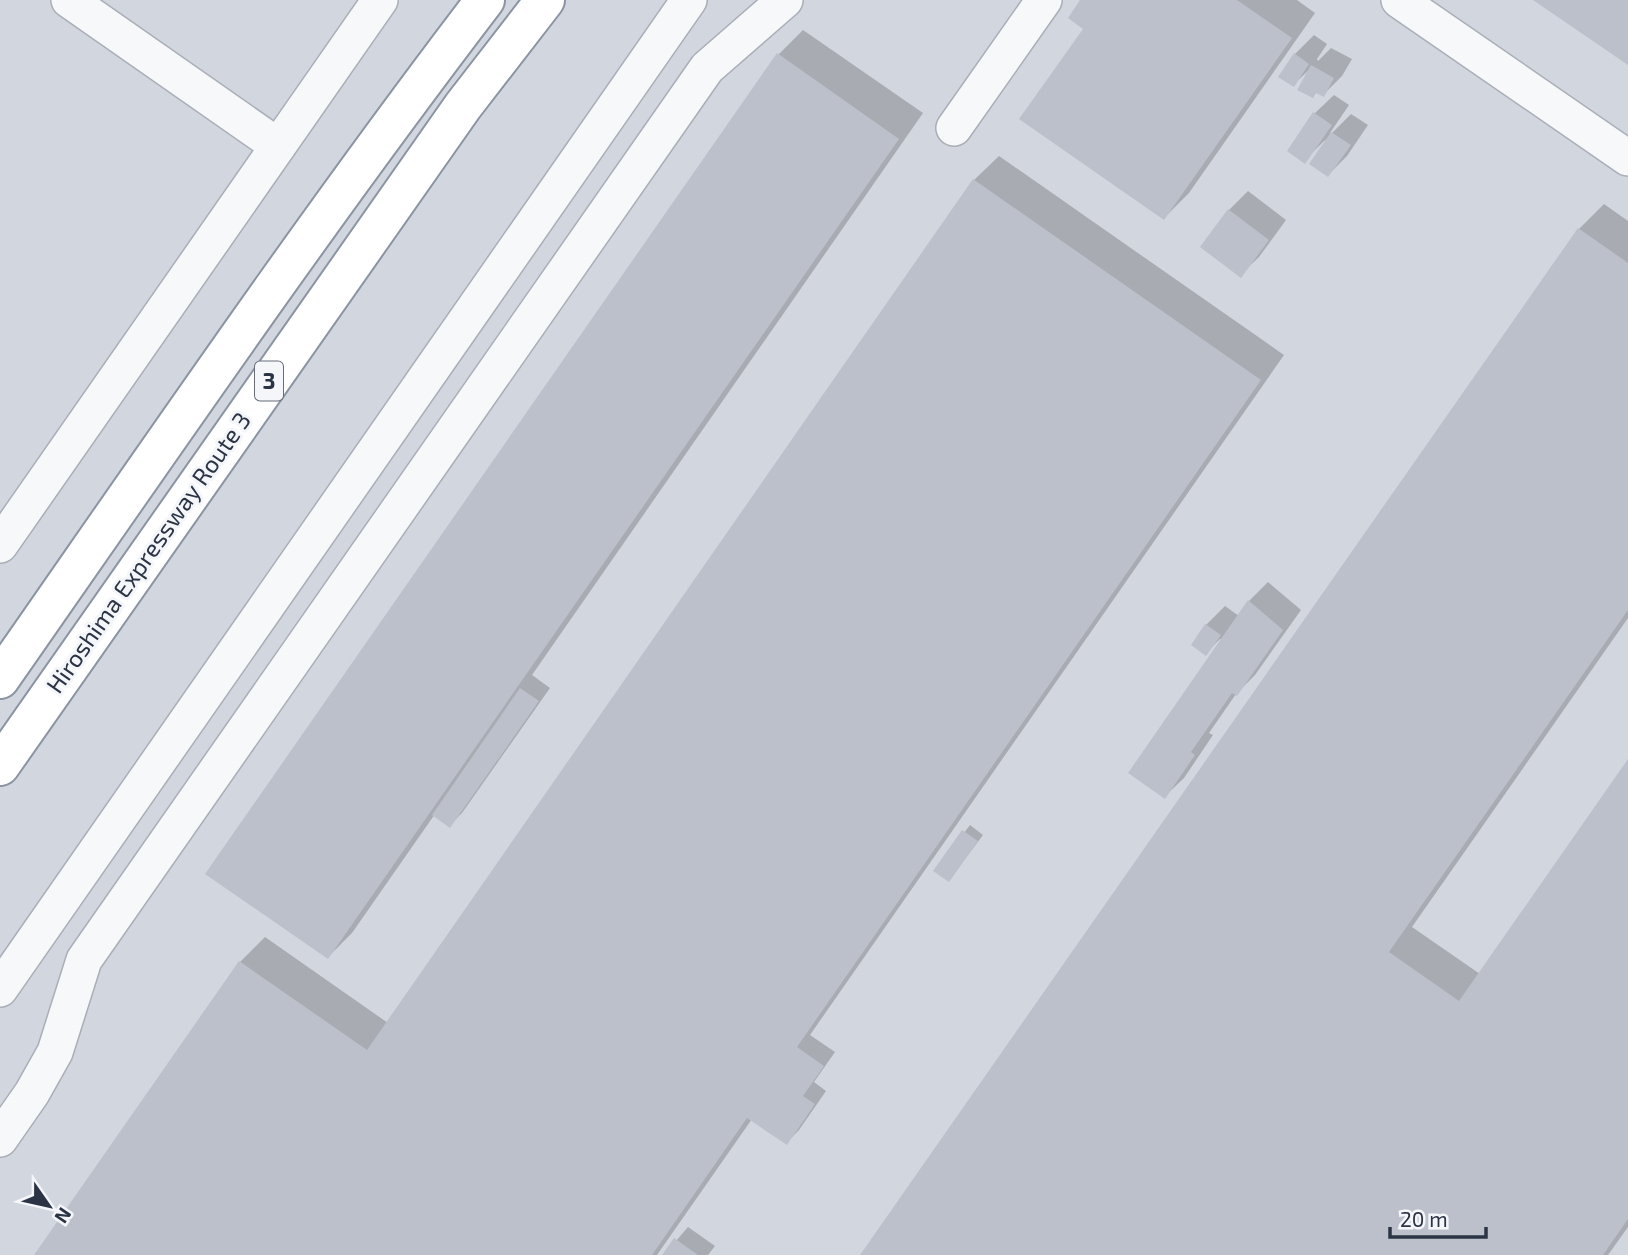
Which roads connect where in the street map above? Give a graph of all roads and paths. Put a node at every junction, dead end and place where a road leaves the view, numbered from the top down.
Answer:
1 (69, 0) edge
2 (380, 0) edge
3 (485, 0) edge
4 (545, 0) edge
5 (689, 0) edge
6 (785, 0) edge
7 (1044, 0) edge
8 (1399, 0) edge
9 (954, 128) dead end
10 (278, 146) junction
11 (1628, 158) edge
12 (1, 542) edge
13 (0, 679) edge
14 (0, 766) edge
15 (0, 989) edge
16 (0, 1139) edge

1 - 10 lane
2 - 10 lane
3 - 13 highway, Hiroshima Expressway Route 3 / 3
4 - 14 highway, Hiroshima Expressway Route 3 / 3
5 - 15 lane
6 - 16 lane
7 - 9 lane
8 - 11 lane
10 - 12 lane

